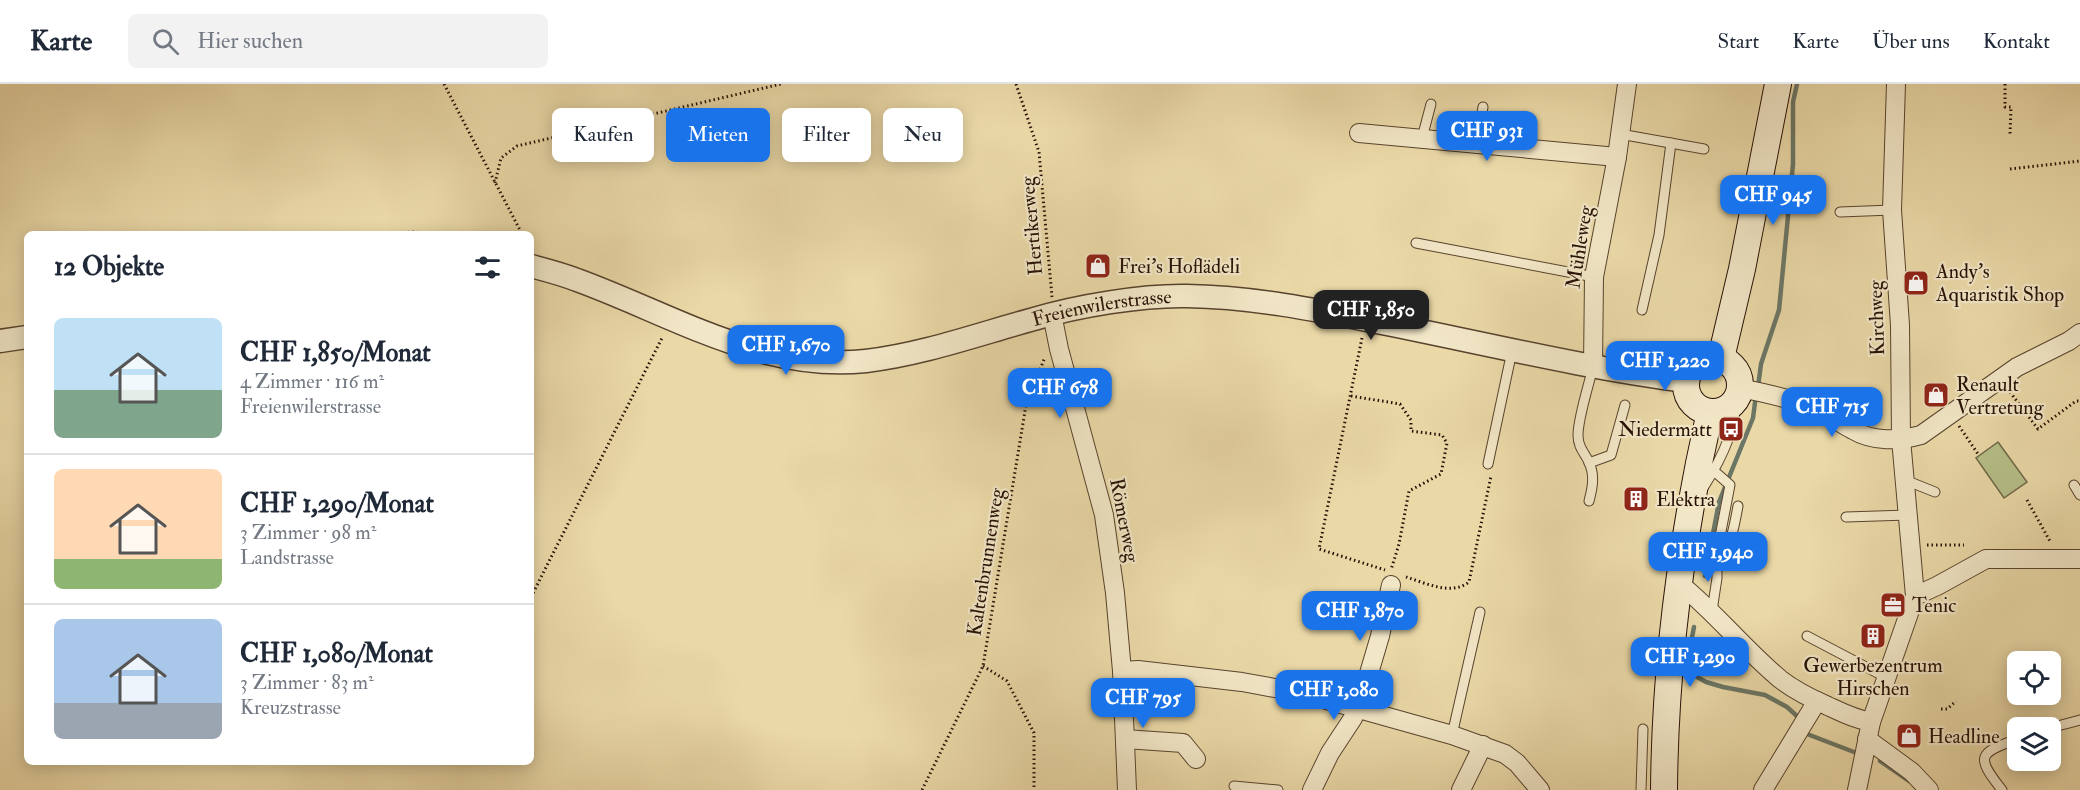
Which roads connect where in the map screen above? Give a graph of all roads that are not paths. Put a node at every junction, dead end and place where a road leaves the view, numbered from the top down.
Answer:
1 (1627, 84) edge
2 (1778, 84) edge
3 (1896, 84) edge
4 (1431, 104) dead end
5 (1483, 107) dead end
6 (1359, 133) dead end
7 (1620, 134) junction
8 (1422, 138) junction
9 (1477, 143) junction
10 (1671, 143) junction
11 (1704, 149) dead end
12 (1617, 158) junction
13 (1892, 210) junction
14 (1840, 212) dead end
15 (1416, 243) dead end
16 (534, 267) edge
17 (1594, 277) junction
18 (1050, 310) junction
19 (1642, 310) dead end
20 (2080, 333) edge
21 (24, 337) edge
22 (0, 341) edge
23 (1513, 349) junction
24 (1721, 358) junction
25 (1593, 367) junction
26 (1686, 381) junction
27 (1742, 393) junction
28 (1625, 405) dead end
29 (1710, 412) junction
30 (1901, 439) junction
31 (1589, 463) junction
32 (1488, 464) road end
33 (1717, 473) junction
34 (1905, 480) junction
35 (2074, 485) dead end
36 (1935, 492) dead end
37 (2080, 495) edge
38 (1589, 501) dead end
39 (1692, 505) junction
40 (1738, 506) dead end
41 (1908, 515) junction
42 (1846, 517) dead end
43 (2080, 559) edge
44 (1717, 564) junction
45 (1391, 578) road end
46 (1680, 584) junction
47 (1915, 596) junction
48 (1712, 611) junction
49 (1480, 612) dead end
50 (1807, 636) dead end
51 (1122, 671) junction
52 (1887, 678) junction
53 (1817, 701) junction
54 (1357, 708) junction
55 (2080, 720) edge
56 (2061, 725) edge
57 (1643, 729) dead end
58 (1869, 730) junction
59 (1452, 735) junction
60 (1125, 739) junction
61 (2007, 743) edge
62 (1483, 746) junction
63 (1196, 759) dead end
64 (1234, 786) dead end
65 (1127, 790) edge
66 (1278, 790) edge
67 (1312, 790) edge
68 (1461, 790) edge
69 (1540, 790) edge
70 (1641, 790) edge
71 (1664, 790) edge
72 (1763, 790) edge
73 (1857, 790) edge
74 (1929, 790) edge
75 (2002, 790) edge

1 - 7 street, Mühleweg
2 - 24 main road
3 - 13 street, Kirchweg
4 - 8 lane
5 - 9 lane
6 - 8 street
7 - 10 lane
7 - 12 street, Mühleweg
8 - 9 street
9 - 12 street
10 - 11 lane
10 - 19 lane
12 - 17 street, Mühleweg
13 - 14 lane
13 - 30 street, Kirchweg
15 - 17 lane
16 - 18 street, Freienwilerstrasse
17 - 25 street, Mühleweg
18 - 23 street, Freienwilerstrasse
18 - 51 street, Römerweg
20 - 30 street
21 - 22 street
23 - 25 street, Freienwilerstrasse
23 - 32 lane
24 - 26 main road
24 - 27 main road
25 - 26 street, Freienwilerstrasse
25 - 31 lane
26 - 29 main road
27 - 29 main road
27 - 30 street
27 - 33 lane
28 - 31 lane
29 - 39 main road
30 - 34 street, Kirchweg
31 - 38 lane
33 - 39 lane
33 - 44 lane
34 - 36 lane
34 - 41 street, Kirchweg
35 - 37 lane
39 - 46 main road
40 - 44 lane
41 - 42 lane
41 - 47 street, Kirchweg
43 - 47 street
44 - 48 lane
45 - 54 street
46 - 48 street
46 - 71 main road
47 - 52 street, Kirchweg
48 - 53 street
49 - 59 lane
50 - 52 lane
51 - 54 street
51 - 60 street, Römerweg
52 - 58 street, Kirchweg
53 - 58 street
53 - 72 street
54 - 59 street
54 - 67 street
55 - 56 lane
57 - 70 lane
58 - 73 street, Kirchweg
58 - 74 street
59 - 62 street
60 - 63 street
60 - 65 street, Römerweg
61 - 75 lane
62 - 68 street
62 - 69 street
64 - 66 lane

